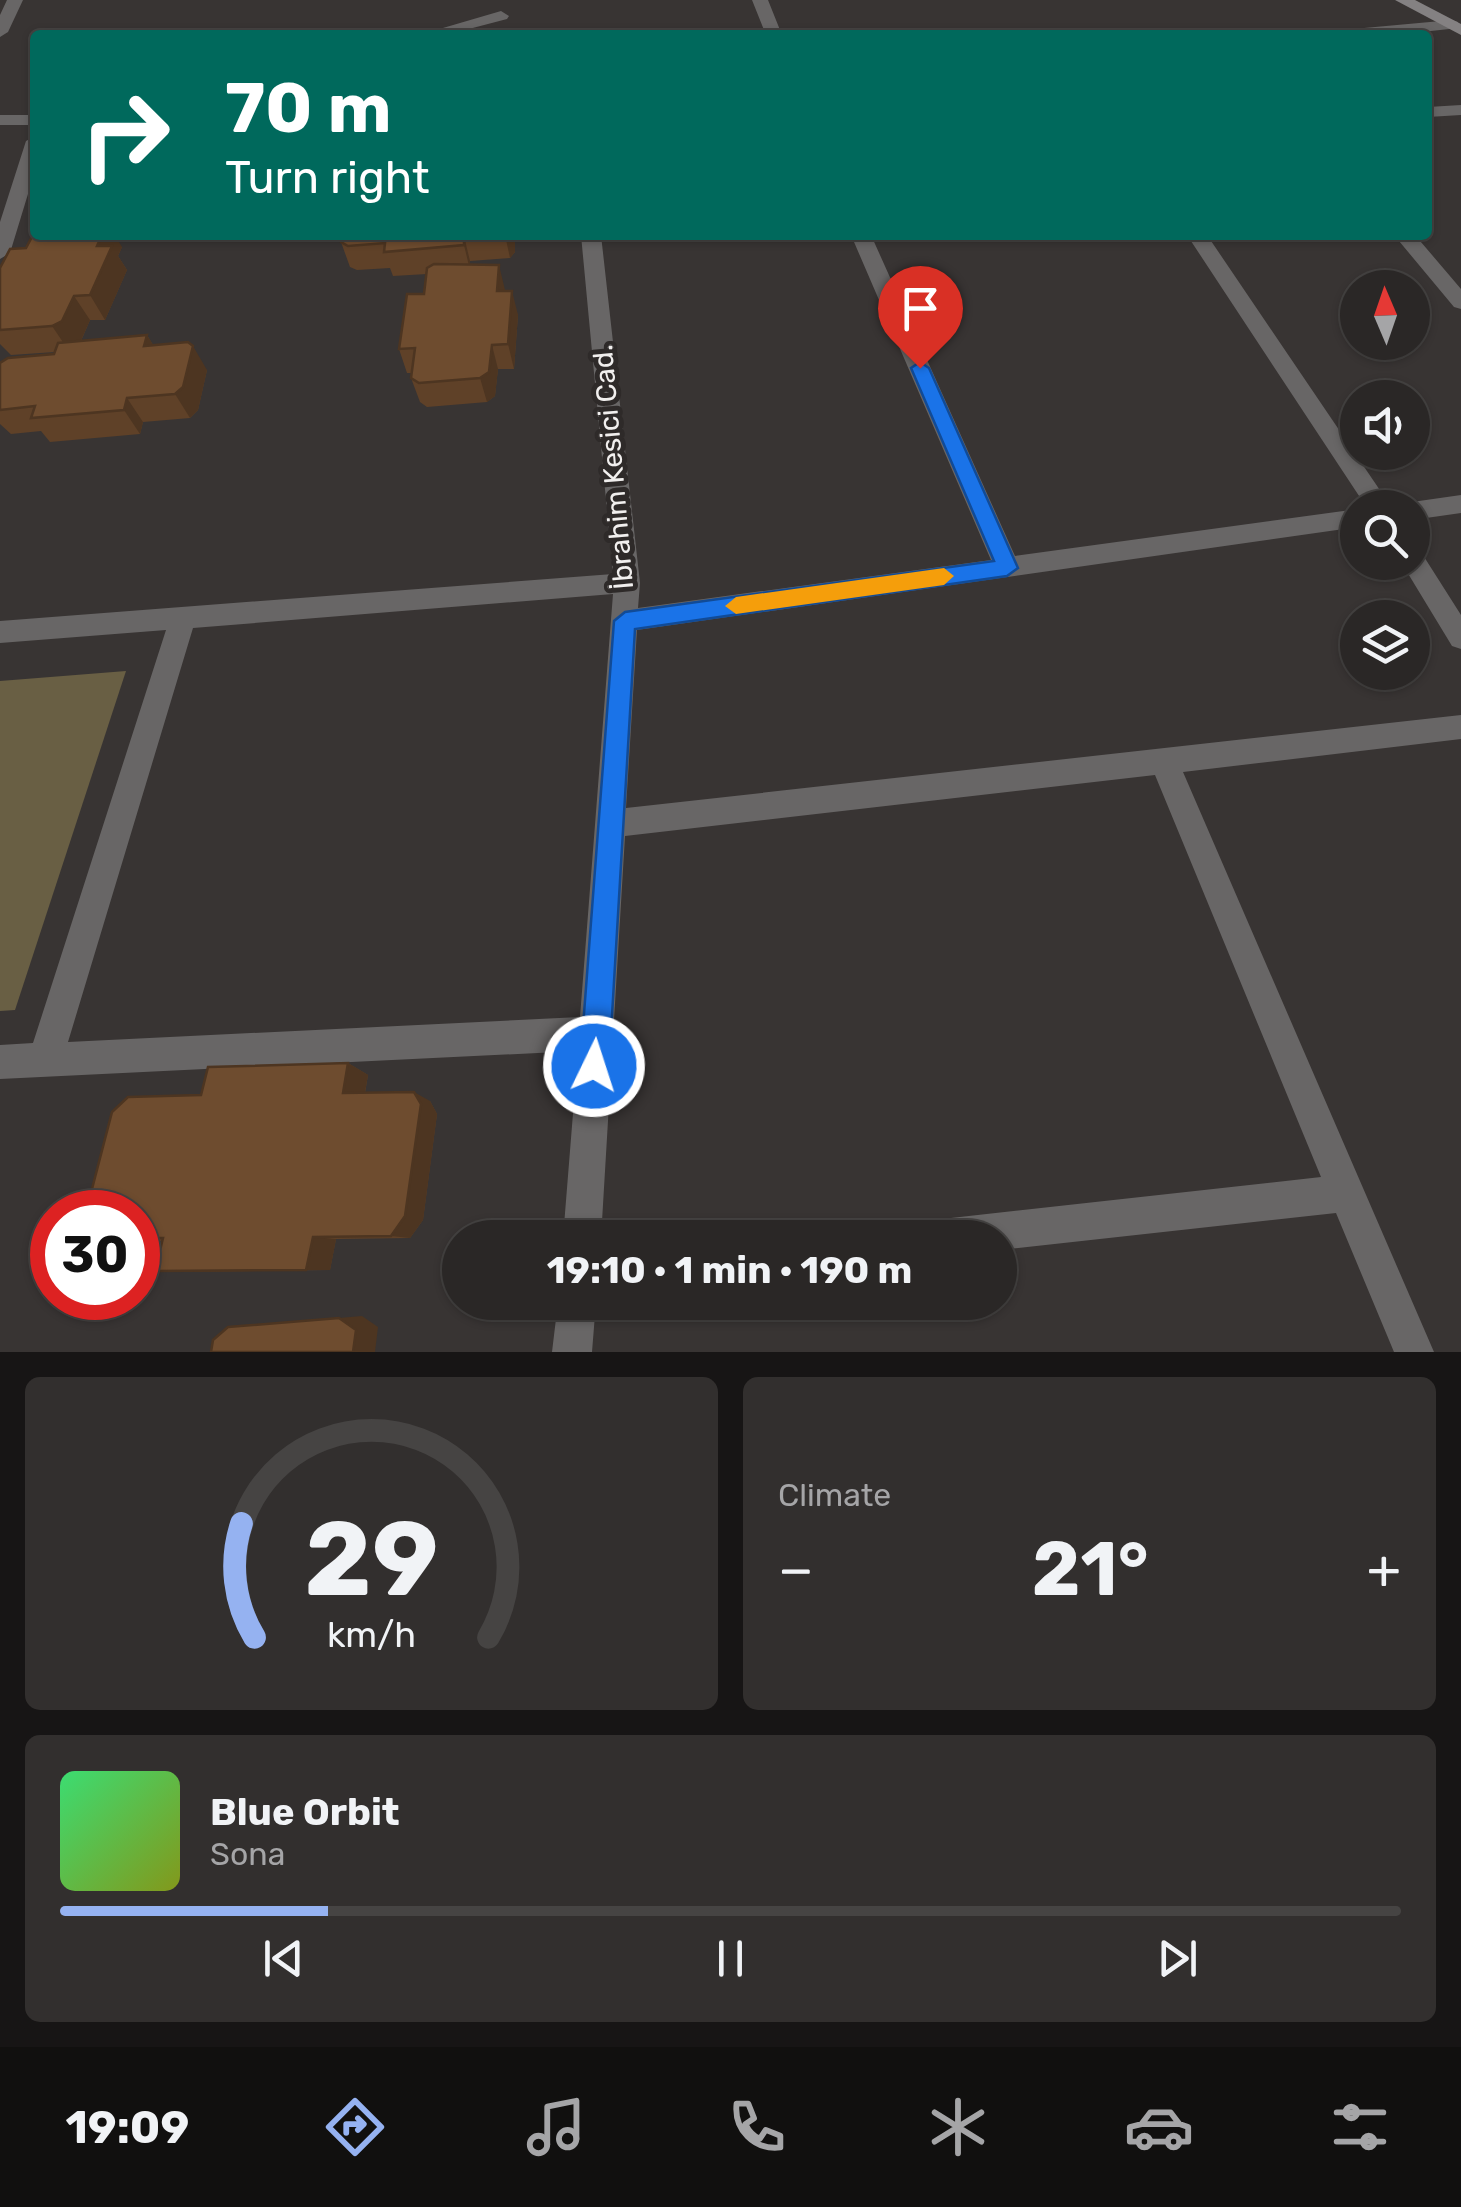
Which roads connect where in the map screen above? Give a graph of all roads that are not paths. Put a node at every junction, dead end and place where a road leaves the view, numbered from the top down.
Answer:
1 (15, 0) edge
2 (492, 0) edge
3 (760, 0) edge
4 (1403, 0) edge
5 (501, 16) junction
6 (1457, 28) edge
7 (446, 30) edge
8 (508, 30) edge
9 (772, 30) edge
10 (1424, 30) edge
11 (0, 32) edge
12 (1461, 110) edge
13 (1432, 112) edge
14 (0, 120) edge
15 (30, 120) edge
16 (30, 156) edge
17 (30, 227) edge
18 (5, 229) edge
19 (592, 240) edge
20 (863, 240) edge
21 (1200, 240) edge
22 (1408, 240) edge
23 (0, 252) edge
24 (1461, 302) edge
25 (1368, 490) edge
26 (1461, 504) edge
27 (1430, 508) edge
28 (1340, 521) edge
29 (1007, 568) junction
30 (1425, 580) edge
31 (627, 583) junction
32 (183, 618) junction
33 (625, 621) junction
34 (0, 632) edge
35 (1461, 638) edge
36 (1461, 727) edge
37 (1164, 761) junction
38 (610, 824) junction
39 (597, 1033) junction
40 (45, 1060) junction
41 (0, 1062) edge
42 (1346, 1193) junction
43 (583, 1220) edge
44 (1017, 1230) edge
45 (575, 1320) edge
46 (572, 1352) edge
47 (1414, 1352) edge

1 - 11 street
2 - 5 street
3 - 9 street
4 - 6 main road
5 - 7 street
5 - 8 street
6 - 10 street
12 - 13 street
14 - 15 street
16 - 18 street
17 - 18 street
18 - 23 street
19 - 31 street, İbrahim Kesici Cad.
20 - 29 street
21 - 25 street
22 - 24 street
26 - 27 street
28 - 29 street
29 - 33 street
30 - 35 street
31 - 32 street
31 - 33 street, İbrahim Kesici Cad.
32 - 34 street
32 - 40 street
33 - 38 street, İbrahim Kesici Cad.
36 - 37 street
37 - 38 street
37 - 42 street
38 - 39 street, İbrahim Kesici Cad.
39 - 40 street
39 - 43 street, İbrahim Kesici Cad.
40 - 41 street
42 - 44 street
42 - 47 street
45 - 46 street

